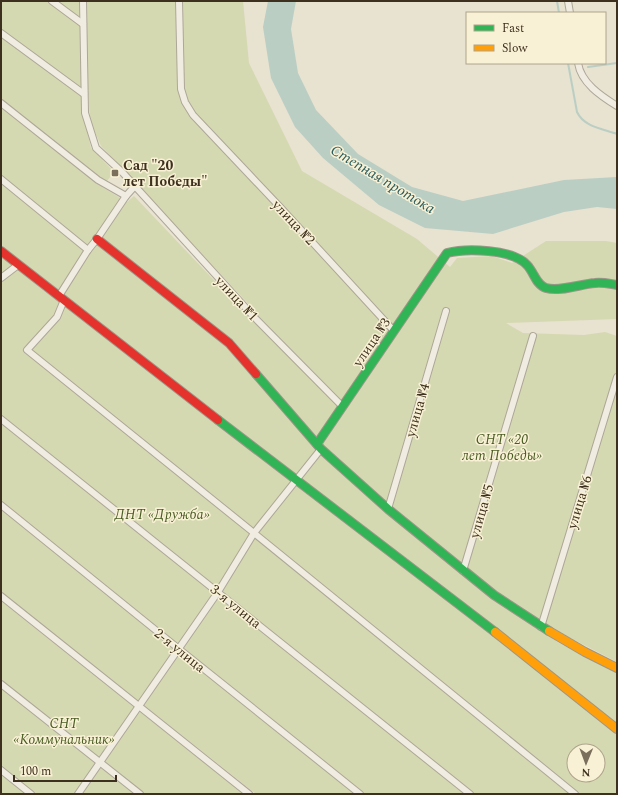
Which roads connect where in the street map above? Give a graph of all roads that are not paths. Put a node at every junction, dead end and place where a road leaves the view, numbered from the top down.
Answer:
1 (52, 1) edge
2 (83, 1) edge
3 (179, 1) edge
4 (568, 1) edge
5 (570, 12) edge
6 (83, 24) junction
7 (1, 33) edge
8 (578, 64) edge
9 (84, 94) junction
10 (1, 104) edge
11 (617, 106) edge
12 (1, 179) edge
13 (135, 186) junction
14 (126, 196) junction
15 (97, 239) junction
16 (88, 250) junction
17 (1, 251) edge
18 (18, 265) junction
19 (1, 278) edge
20 (617, 285) edge
21 (62, 298) junction
22 (446, 311) dead end
23 (394, 331) junction
24 (533, 336) dead end
25 (617, 377) edge
26 (343, 407) junction
27 (1, 419) edge
28 (319, 447) junction
29 (295, 480) junction
30 (1, 505) edge
31 (388, 508) junction
32 (254, 533) junction
33 (463, 571) junction
34 (218, 592) junction
35 (1, 596) edge
36 (541, 627) junction
37 (179, 649) junction
38 (617, 668) edge
39 (1, 684) edge
40 (139, 706) junction
41 (617, 729) edge
42 (100, 762) junction
43 (1, 770) edge
44 (31, 794) edge
45 (78, 794) edge
46 (140, 794) edge
47 (249, 794) edge
48 (360, 794) edge
49 (470, 794) edge
50 (575, 794) edge

1 - 6 street
2 - 6 street, улица №1
3 - 23 street, улица №2
4 - 5 street
6 - 9 street, улица №1
7 - 9 street
8 - 11 street
9 - 13 street, улица №1
10 - 14 street
12 - 16 street
13 - 14 street
13 - 26 street, улица №1
14 - 15 street
15 - 16 street
15 - 28 street
16 - 21 street
17 - 18 street
18 - 19 street
18 - 21 street
20 - 23 street, улица №3
21 - 29 street
21 - 32 street
22 - 31 street, улица №4
23 - 26 street, улица №3
24 - 33 street, улица №5
25 - 36 street, улица №6
26 - 28 street, улица №3
27 - 34 street, 3-я улица
28 - 29 street
28 - 31 street
29 - 32 street
29 - 41 street
30 - 37 street, 2-я улица
31 - 33 street
32 - 34 street
32 - 50 street
33 - 36 street
34 - 37 street
34 - 49 street, 3-я улица
35 - 40 street
36 - 38 street
37 - 40 street
37 - 48 street, 2-я улица
39 - 42 street
40 - 42 street
40 - 47 street
42 - 45 street
42 - 46 street
43 - 44 street

